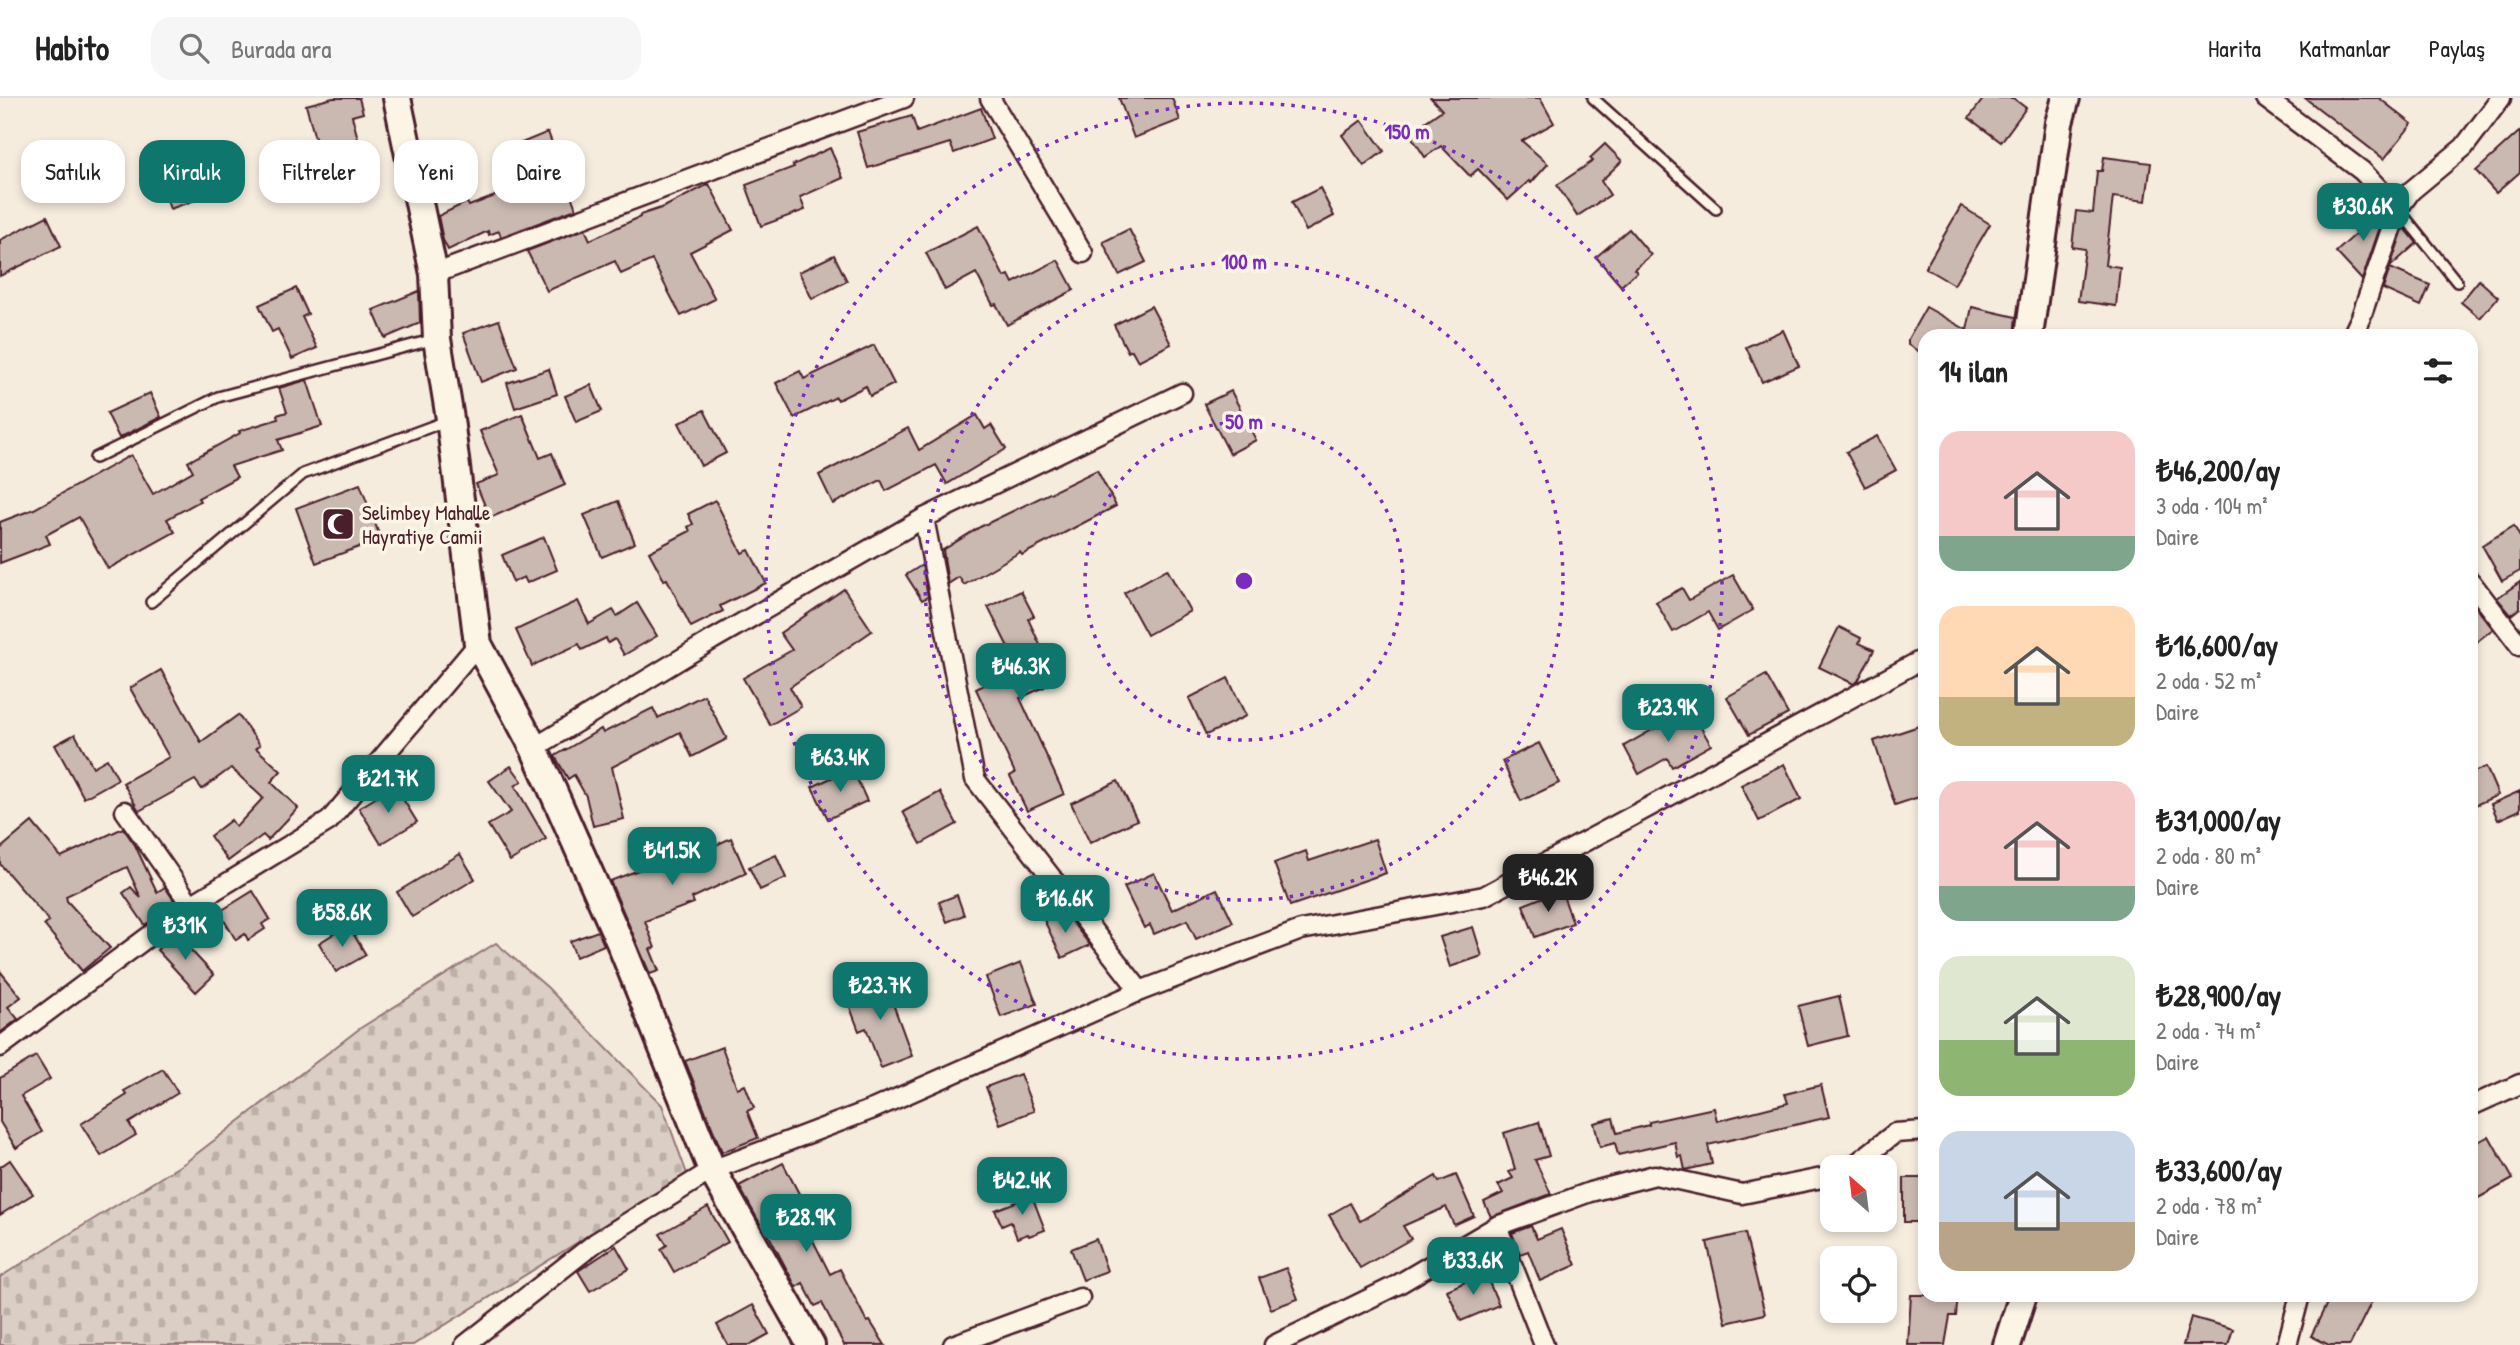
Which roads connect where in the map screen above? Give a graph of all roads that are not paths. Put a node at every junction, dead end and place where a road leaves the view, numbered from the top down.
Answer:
1 (397, 98) edge
2 (902, 98) edge
3 (990, 98) edge
4 (1593, 98) edge
5 (2066, 98) edge
6 (2265, 98) edge
7 (2501, 98) edge
8 (1716, 209) dead end
9 (2398, 209) junction
10 (1083, 253) dead end
11 (434, 274) junction
12 (2457, 282) dead end
13 (2030, 329) edge
14 (2355, 329) edge
15 (437, 339) junction
16 (1182, 393) dead end
17 (450, 419) junction
18 (95, 458) dead end
19 (924, 518) junction
20 (2478, 592) edge
21 (151, 602) dead end
22 (478, 644) junction
23 (2520, 646) edge
24 (1918, 662) edge
25 (534, 748) junction
26 (125, 811) dead end
27 (191, 905) junction
28 (1140, 991) junction
29 (0, 1047) edge
30 (2520, 1083) edge
31 (2478, 1103) edge
32 (1918, 1131) edge
33 (1867, 1155) edge
34 (712, 1170) junction
35 (1820, 1178) edge
36 (1497, 1226) junction
37 (1080, 1298) dead end
38 (2021, 1302) edge
39 (2298, 1302) edge
40 (465, 1345) edge
41 (811, 1345) edge
42 (953, 1345) edge
43 (1274, 1345) edge
44 (1544, 1345) edge
45 (2007, 1345) edge
46 (2287, 1345) edge

1 - 11 street
2 - 11 street
3 - 10 street
4 - 8 lane
5 - 13 street
6 - 9 street
7 - 9 street
9 - 12 lane
9 - 14 street
11 - 15 street
15 - 17 street
15 - 18 lane
16 - 19 street
17 - 21 lane
17 - 22 street
19 - 25 street
19 - 28 street
20 - 23 street
22 - 25 street
22 - 27 street
24 - 28 street
25 - 34 street
26 - 27 street
27 - 29 street
28 - 34 street
30 - 31 street
32 - 33 street
34 - 40 street
34 - 41 street
35 - 36 street
36 - 43 street
36 - 44 street
37 - 42 street
38 - 45 street
39 - 46 street

